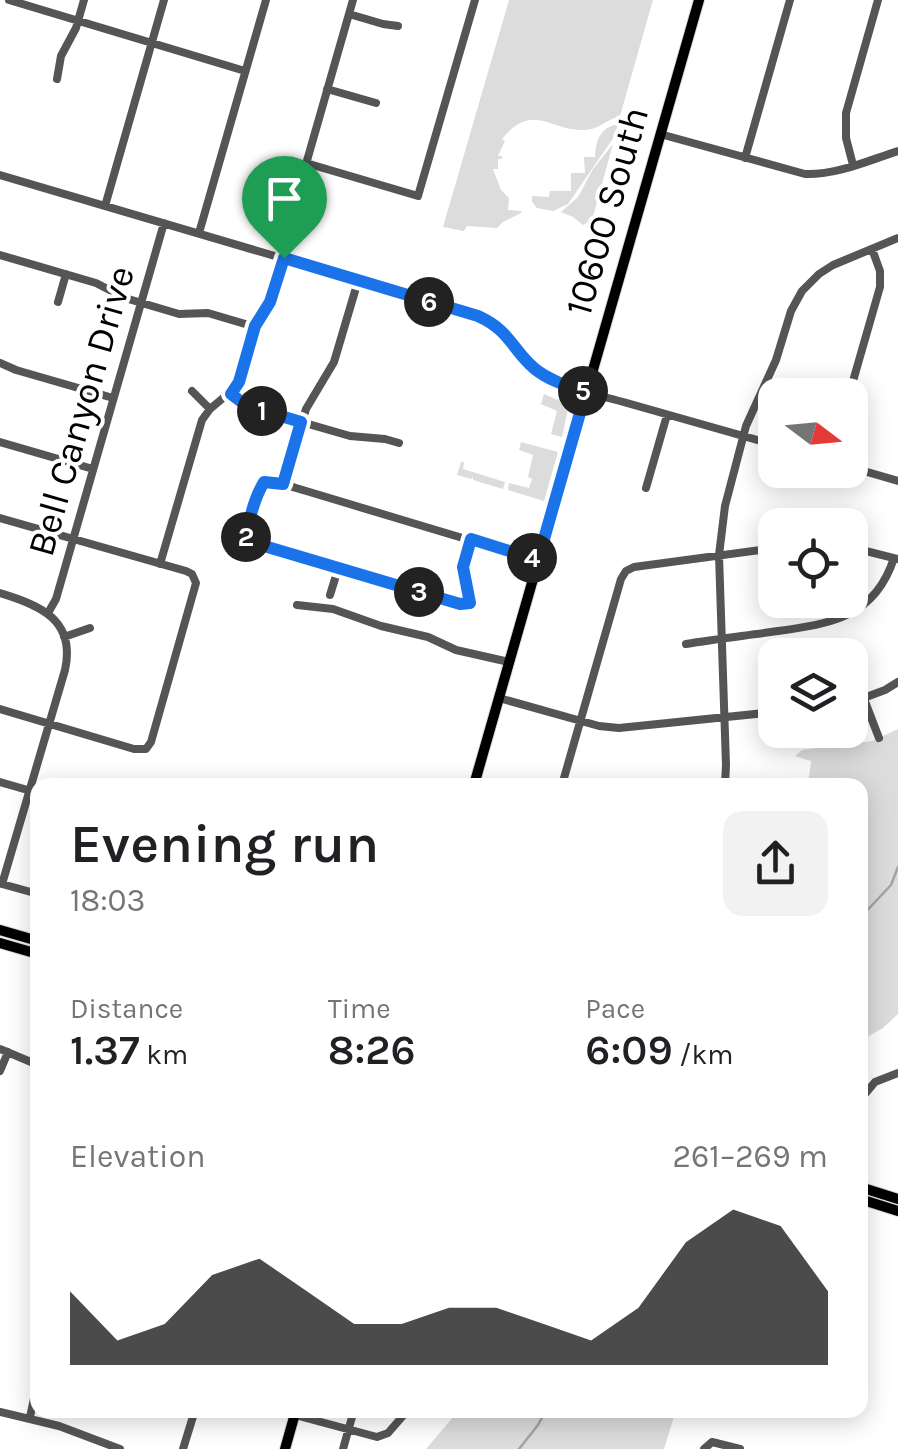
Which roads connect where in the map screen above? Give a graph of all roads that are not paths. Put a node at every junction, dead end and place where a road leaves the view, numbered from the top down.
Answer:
1 (9, 0) edge
2 (84, 0) edge
3 (164, 0) edge
4 (266, 0) edge
5 (353, 0) edge
6 (474, 0) edge
7 (699, 0) edge
8 (790, 0) edge
9 (878, 0) edge
10 (349, 14) junction
11 (78, 20) junction
12 (398, 26) dead end
13 (152, 44) junction
14 (246, 70) junction
15 (57, 78) dead end
16 (327, 89) junction
17 (376, 103) dead end
18 (660, 134) junction
19 (898, 150) edge
20 (744, 158) junction
21 (306, 163) junction
22 (854, 165) junction
23 (0, 174) edge
24 (105, 206) junction
25 (164, 223) junction
26 (199, 233) junction
27 (898, 238) edge
28 (872, 248) junction
29 (0, 256) edge
30 (284, 258) junction
31 (66, 274) junction
32 (358, 280) junction
33 (58, 302) dead end
34 (140, 304) junction
35 (255, 326) junction
36 (0, 363) edge
37 (854, 378) edge
38 (192, 391) dead end
39 (586, 392) junction
40 (231, 394) junction
41 (113, 398) junction
42 (210, 409) junction
43 (666, 415) junction
44 (301, 422) junction
45 (744, 436) junction
46 (758, 440) edge
47 (0, 442) edge
48 (399, 444) dead end
49 (93, 469) junction
50 (868, 472) edge
51 (898, 481) edge
52 (283, 484) junction
53 (646, 488) dead end
54 (0, 518) edge
55 (73, 538) junction
56 (471, 539) junction
57 (758, 550) edge
58 (868, 552) edge
59 (719, 556) junction
60 (896, 559) edge
61 (538, 560) junction
62 (160, 564) junction
63 (338, 569) junction
64 (0, 593) edge
65 (330, 595) dead end
66 (298, 605) dead end
67 (48, 613) junction
68 (90, 628) dead end
69 (64, 637) junction
70 (722, 638) junction
71 (686, 644) dead end
72 (510, 662) junction
73 (898, 682) edge
74 (868, 697) edge
75 (499, 698) junction
76 (0, 709) edge
77 (868, 710) edge
78 (758, 714) edge
79 (724, 718) junction
80 (581, 721) junction
81 (50, 724) junction
82 (878, 738) dead end
83 (36, 778) edge
84 (476, 778) edge
85 (564, 778) edge
86 (725, 778) edge
87 (0, 782) edge
88 (30, 791) edge
89 (30, 801) edge
90 (30, 892) edge
91 (0, 930) edge
92 (30, 939) edge
93 (0, 942) edge
94 (30, 951) edge
95 (4, 1051) edge
96 (30, 1062) edge
97 (0, 1070) edge
98 (898, 1074) edge
99 (868, 1090) edge
100 (868, 1190) edge
101 (898, 1200) edge
102 (868, 1201) edge
103 (898, 1210) edge
104 (0, 1412) edge
105 (30, 1418) joint
106 (193, 1418) edge
107 (294, 1418) edge
108 (313, 1418) edge
109 (352, 1418) edge
110 (401, 1418) edge
111 (348, 1430) junction
112 (706, 1446) edge
113 (120, 1449) edge
114 (183, 1449) edge
115 (285, 1449) edge
116 (343, 1449) edge
117 (740, 1449) edge

1 - 11 street
2 - 11 street
3 - 13 street
4 - 14 street
5 - 10 street
6 - 21 street
7 - 18 main road, 10600 South
8 - 20 street
9 - 22 street
10 - 12 street
10 - 16 street
11 - 13 street
11 - 15 street
13 - 14 street
13 - 24 street
14 - 26 street
16 - 17 street
16 - 21 street
18 - 20 street
18 - 39 main road, 10600 South
19 - 22 street
20 - 22 street
21 - 30 street
23 - 24 street
24 - 25 street
25 - 26 street
25 - 34 street, Bell Canyon Drive
26 - 30 street
27 - 28 street
28 - 37 street
28 - 45 street
29 - 31 street
30 - 32 street
30 - 35 street
31 - 33 street
31 - 34 street
32 - 39 street
32 - 44 street
34 - 35 street
34 - 41 street, Bell Canyon Drive
35 - 40 street
36 - 41 street
38 - 42 street
39 - 43 street
39 - 61 main road, 10600 South
40 - 42 street
40 - 44 street
41 - 49 street, Bell Canyon Drive
42 - 62 street
43 - 45 street
43 - 53 street
44 - 48 street
44 - 52 street
45 - 46 street
45 - 59 street
47 - 49 street
49 - 55 street, Bell Canyon Drive
50 - 51 street
52 - 56 street
52 - 63 street
54 - 55 street
55 - 62 street
55 - 67 street, Bell Canyon Drive
56 - 61 street
56 - 63 street
57 - 59 street
58 - 60 street
59 - 70 street
59 - 80 street
60 - 70 street
61 - 72 main road, 10600 South
62 - 81 street
63 - 65 street
64 - 67 street
66 - 72 street
67 - 69 street
68 - 69 street
69 - 81 street
70 - 71 street
70 - 79 street
72 - 75 main road, 10600 South
73 - 74 street
75 - 80 street
75 - 84 main road, 10600 South
76 - 81 street
77 - 82 street
78 - 79 street
79 - 80 street
79 - 86 street
80 - 85 street
81 - 83 street
87 - 88 street
89 - 90 street
91 - 92 main road
93 - 94 main road
95 - 96 street
95 - 97 street
98 - 99 street
100 - 101 main road
102 - 103 main road
104 - 105 street
105 - 113 street
106 - 114 street
107 - 115 main road
108 - 111 street
109 - 111 street
110 - 111 street
111 - 116 street
112 - 117 street

